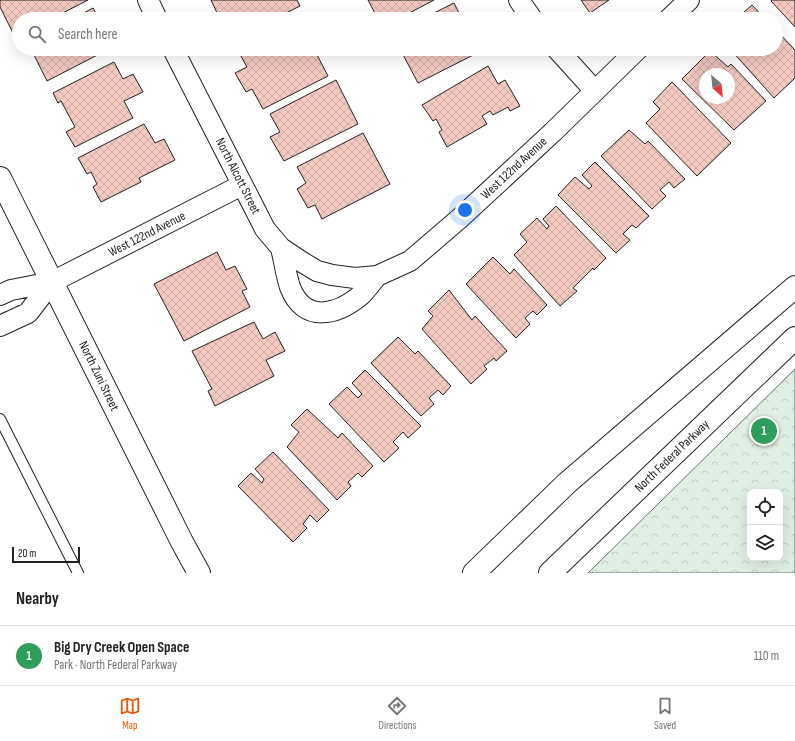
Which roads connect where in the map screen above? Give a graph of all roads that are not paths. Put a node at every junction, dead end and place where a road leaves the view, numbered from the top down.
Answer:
1 (148, 0) edge
2 (518, 0) edge
3 (688, 0) edge
4 (154, 12) edge
5 (527, 12) edge
6 (676, 12) edge
7 (177, 56) edge
8 (563, 56) edge
9 (631, 56) edge
10 (595, 90) junction
11 (0, 178) edge
12 (242, 186) junction
13 (282, 248) junction
14 (332, 275) joint
15 (377, 276) junction
16 (52, 282) junction
17 (795, 287) edge
18 (0, 295) edge
19 (0, 326) edge
20 (795, 338) edge
21 (0, 419) edge
22 (78, 573) edge
23 (199, 573) edge
24 (474, 573) edge
25 (550, 573) edge

1 - 4 street
2 - 5 street
3 - 6 street
7 - 12 street, North Alcott Street
8 - 10 street
9 - 10 street, West 122nd Avenue
10 - 15 street, West 122nd Avenue
11 - 16 main road, North Zuni Street
12 - 13 street, North Alcott Street
12 - 16 street, West 122nd Avenue
13 - 14 street, North Alcott Street
13 - 15 street
14 - 15 street, West 122nd Avenue
16 - 18 street
16 - 19 street
16 - 23 main road, North Zuni Street
17 - 24 main road
20 - 25 main road, North Federal Parkway
21 - 22 lane

